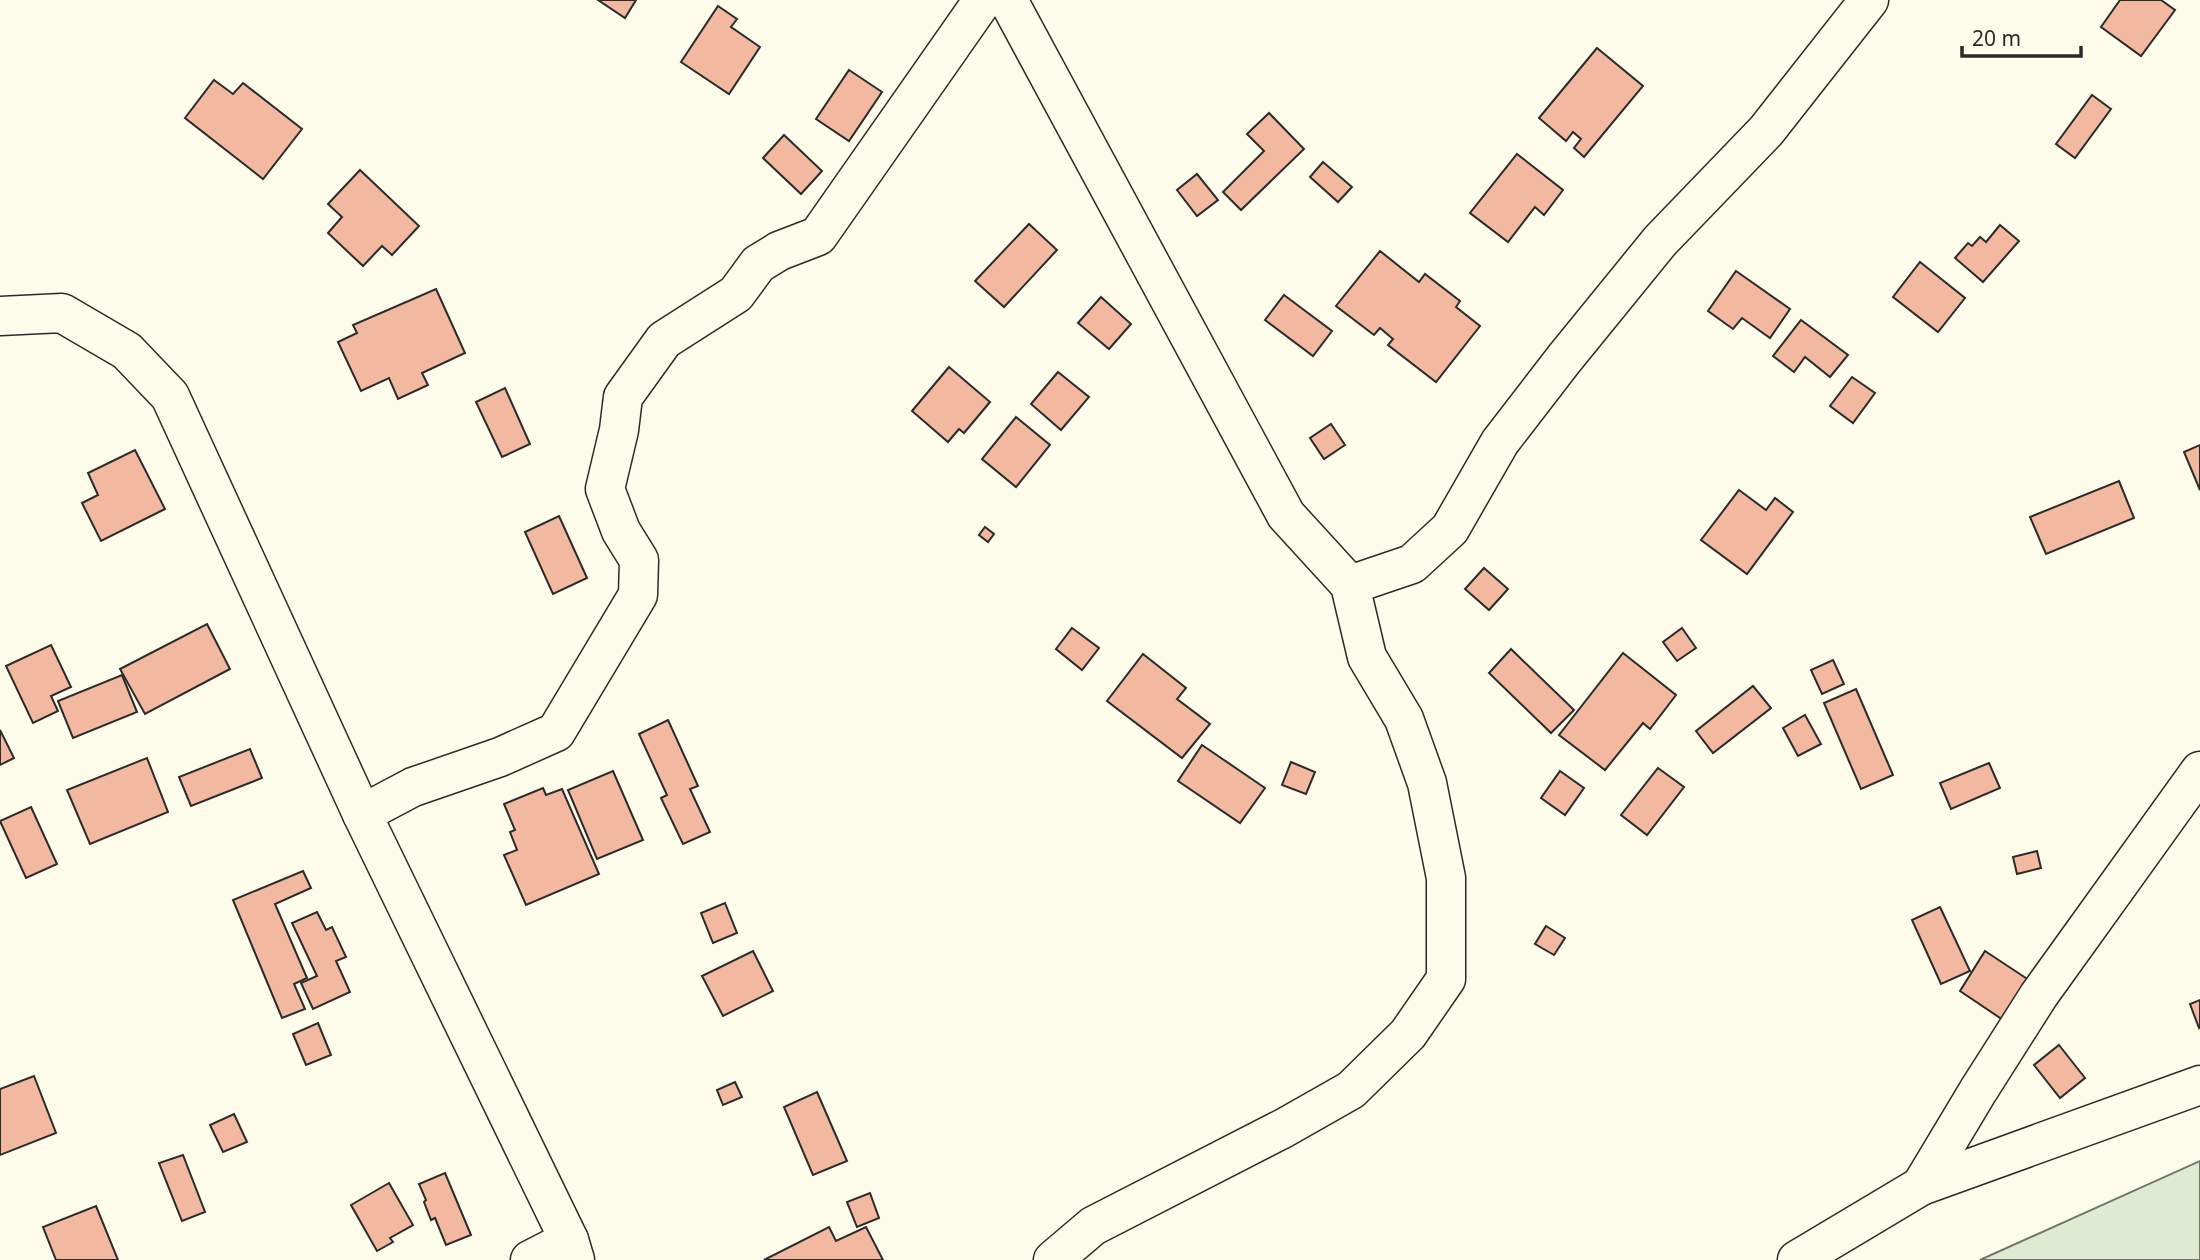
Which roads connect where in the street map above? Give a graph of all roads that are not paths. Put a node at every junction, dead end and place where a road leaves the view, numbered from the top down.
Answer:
1 (983, 0) edge
2 (1008, 0) edge
3 (1869, 0) edge
4 (0, 316) edge
5 (1350, 585) junction
6 (2200, 771) edge
7 (362, 814) junction
8 (2200, 1085) edge
9 (1921, 1186) junction
10 (572, 1250) edge
11 (530, 1260) edge
12 (1053, 1260) edge
13 (1797, 1260) edge

1 - 7 street
2 - 5 street
3 - 5 street
4 - 7 street
5 - 12 street
6 - 9 street
7 - 10 street
8 - 9 street
9 - 13 street
10 - 11 street

